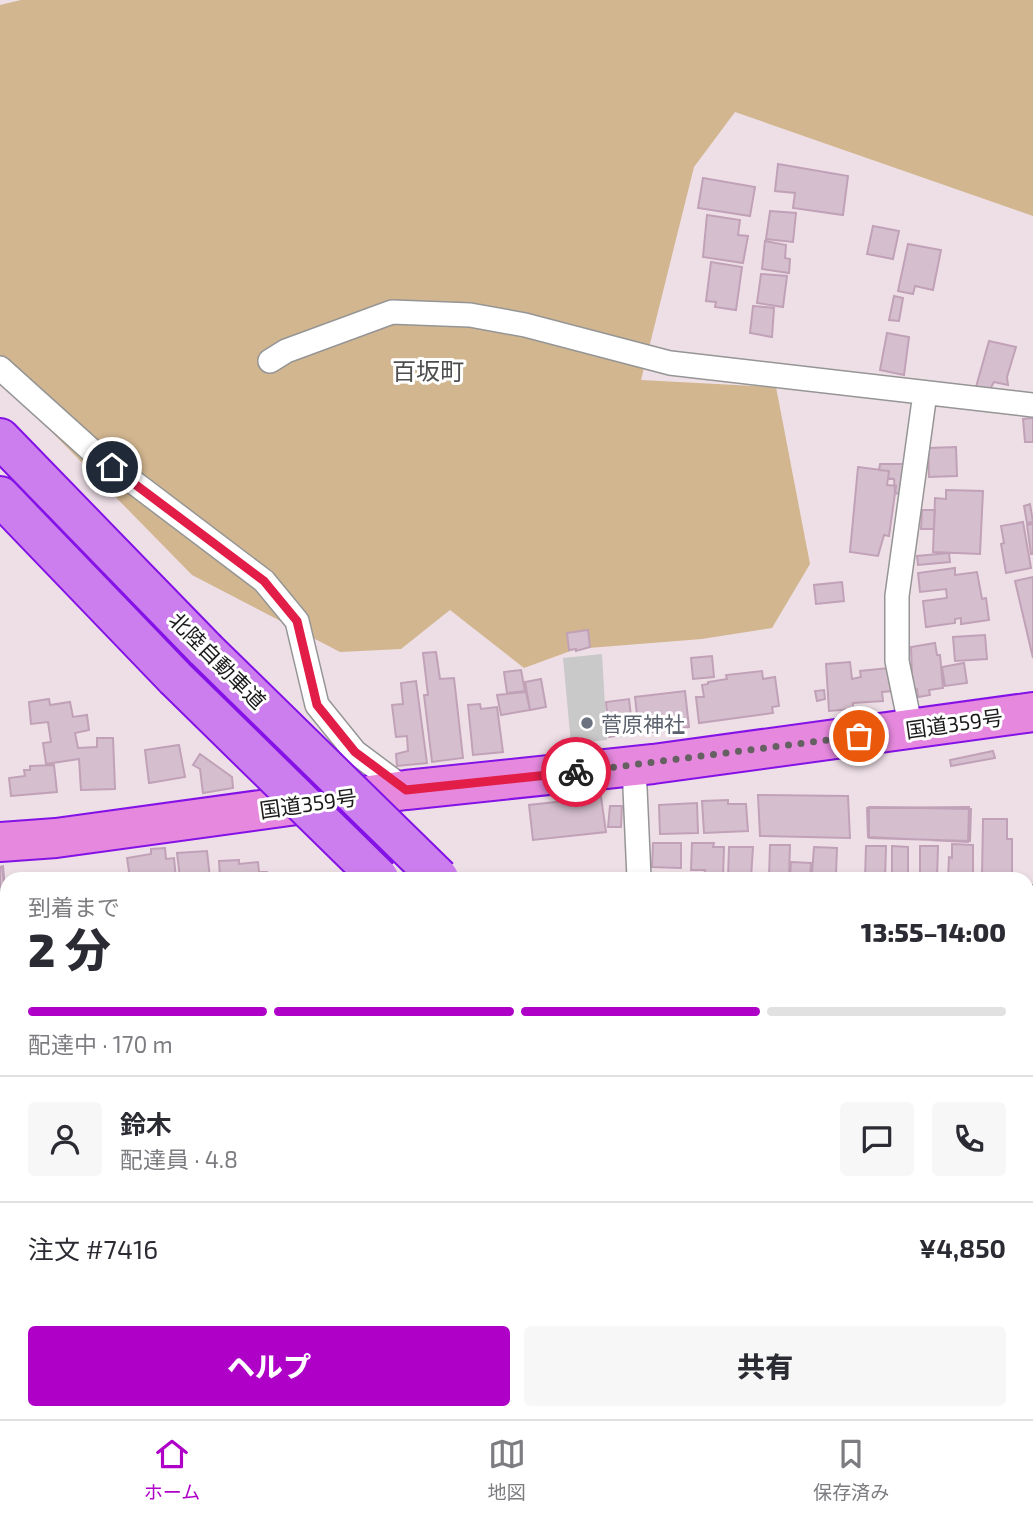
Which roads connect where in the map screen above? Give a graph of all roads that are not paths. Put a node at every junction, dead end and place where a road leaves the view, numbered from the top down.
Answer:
1 (270, 361) dead end
2 (0, 369) edge
3 (925, 393) junction
4 (1033, 405) edge
5 (0, 438) edge
6 (0, 496) edge
7 (1033, 712) edge
8 (911, 729) junction
9 (634, 766) junction
10 (406, 790) junction
11 (0, 842) edge
12 (373, 872) edge
13 (433, 872) edge
14 (639, 872) edge

1 - 3 street
2 - 10 street
3 - 4 street
3 - 8 street
5 - 13 highway, 北陸自動車道, bridge
6 - 12 highway, 北陸自動車道, bridge
7 - 8 highway, 国道359号
8 - 9 highway, 国道359号
9 - 10 highway, 国道359号
9 - 14 street
10 - 11 highway, 国道359号

